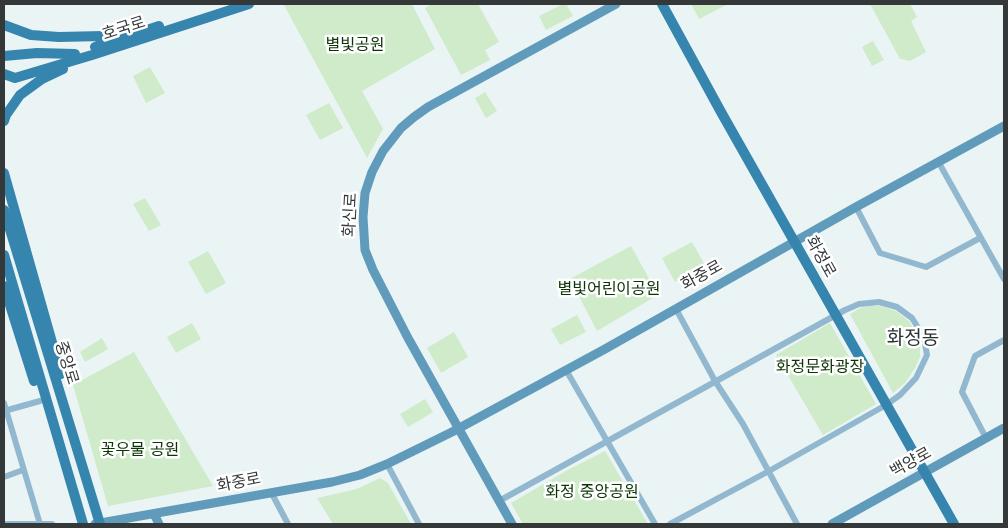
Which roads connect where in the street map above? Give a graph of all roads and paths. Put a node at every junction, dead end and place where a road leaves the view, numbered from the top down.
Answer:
1 (230, 4) edge
2 (249, 4) edge
3 (616, 4) edge
4 (662, 4) edge
5 (4, 25) edge
6 (116, 40) junction
7 (75, 54) junction
8 (92, 55) junction
9 (4, 56) edge
10 (7, 77) edge
11 (4, 121) edge
12 (1004, 126) edge
13 (939, 163) junction
14 (4, 173) edge
15 (856, 207) junction
16 (4, 210) edge
17 (980, 238) junction
18 (795, 242) junction
19 (4, 256) edge
20 (1004, 280) edge
21 (4, 286) edge
22 (7, 308) edge
23 (676, 309) junction
24 (835, 314) junction
25 (1004, 340) edge
26 (566, 370) junction
27 (715, 381) junction
28 (40, 401) junction
29 (4, 403) edge
30 (886, 404) junction
31 (5, 411) edge
32 (1004, 428) edge
33 (459, 429) junction
34 (986, 438) junction
35 (607, 440) junction
36 (60, 444) junction
37 (79, 455) junction
38 (387, 464) junction
39 (22, 470) junction
40 (769, 471) junction
41 (925, 472) junction
42 (4, 477) edge
43 (271, 492) junction
44 (499, 501) junction
45 (154, 514) junction
46 (4, 524) edge
47 (40, 524) edge
48 (52, 524) edge
49 (83, 524) edge
50 (95, 524) edge
51 (100, 524) edge
52 (160, 524) edge
53 (288, 524) edge
54 (419, 524) edge
55 (512, 524) edge
56 (655, 524) edge
57 (670, 524) edge
58 (797, 524) edge
59 (832, 524) edge
60 (954, 524) edge

1 - 6 main road, 호국로
2 - 8 main road, 호국로
3 - 33 main road, 화신로
4 - 18 main road, 화정로
5 - 6 main road
6 - 7 main road, 호국로
7 - 9 main road, 호국로
7 - 10 main road, 호국로
8 - 10 main road, 호국로
8 - 11 main road
12 - 13 main road, 화중로
13 - 15 main road, 화중로
13 - 17 street
14 - 37 main road
15 - 17 street
15 - 18 main road, 화중로
16 - 37 main road, 중앙로
17 - 20 street
18 - 23 main road, 화중로
18 - 24 main road, 화정로
19 - 36 main road, 중앙로
21 - 22 main road
22 - 28 main road
23 - 26 main road, 화중로
23 - 27 street
24 - 27 street
24 - 30 main road, 화정로
24 - 30 street
25 - 34 street
26 - 33 main road, 화중로
26 - 35 street
27 - 35 street
27 - 40 street
28 - 31 street
28 - 36 main road
29 - 31 street
30 - 40 street
30 - 41 main road, 화정로
31 - 39 street
32 - 34 main road, 백양로
33 - 38 main road, 화중로
33 - 44 main road, 화신로
34 - 41 main road, 백양로
35 - 44 street
35 - 56 street
36 - 49 main road, 중앙로
37 - 51 main road, 중앙로
38 - 43 main road, 화중로
38 - 54 street
39 - 42 street
39 - 47 street
40 - 57 street
40 - 58 street
41 - 59 main road, 백양로
41 - 60 main road, 화정로
43 - 45 main road, 화중로
43 - 53 street
44 - 55 main road, 화신로
45 - 51 main road, 화중로
45 - 52 main road
46 - 47 street
47 - 48 street
50 - 51 main road, 화중로

